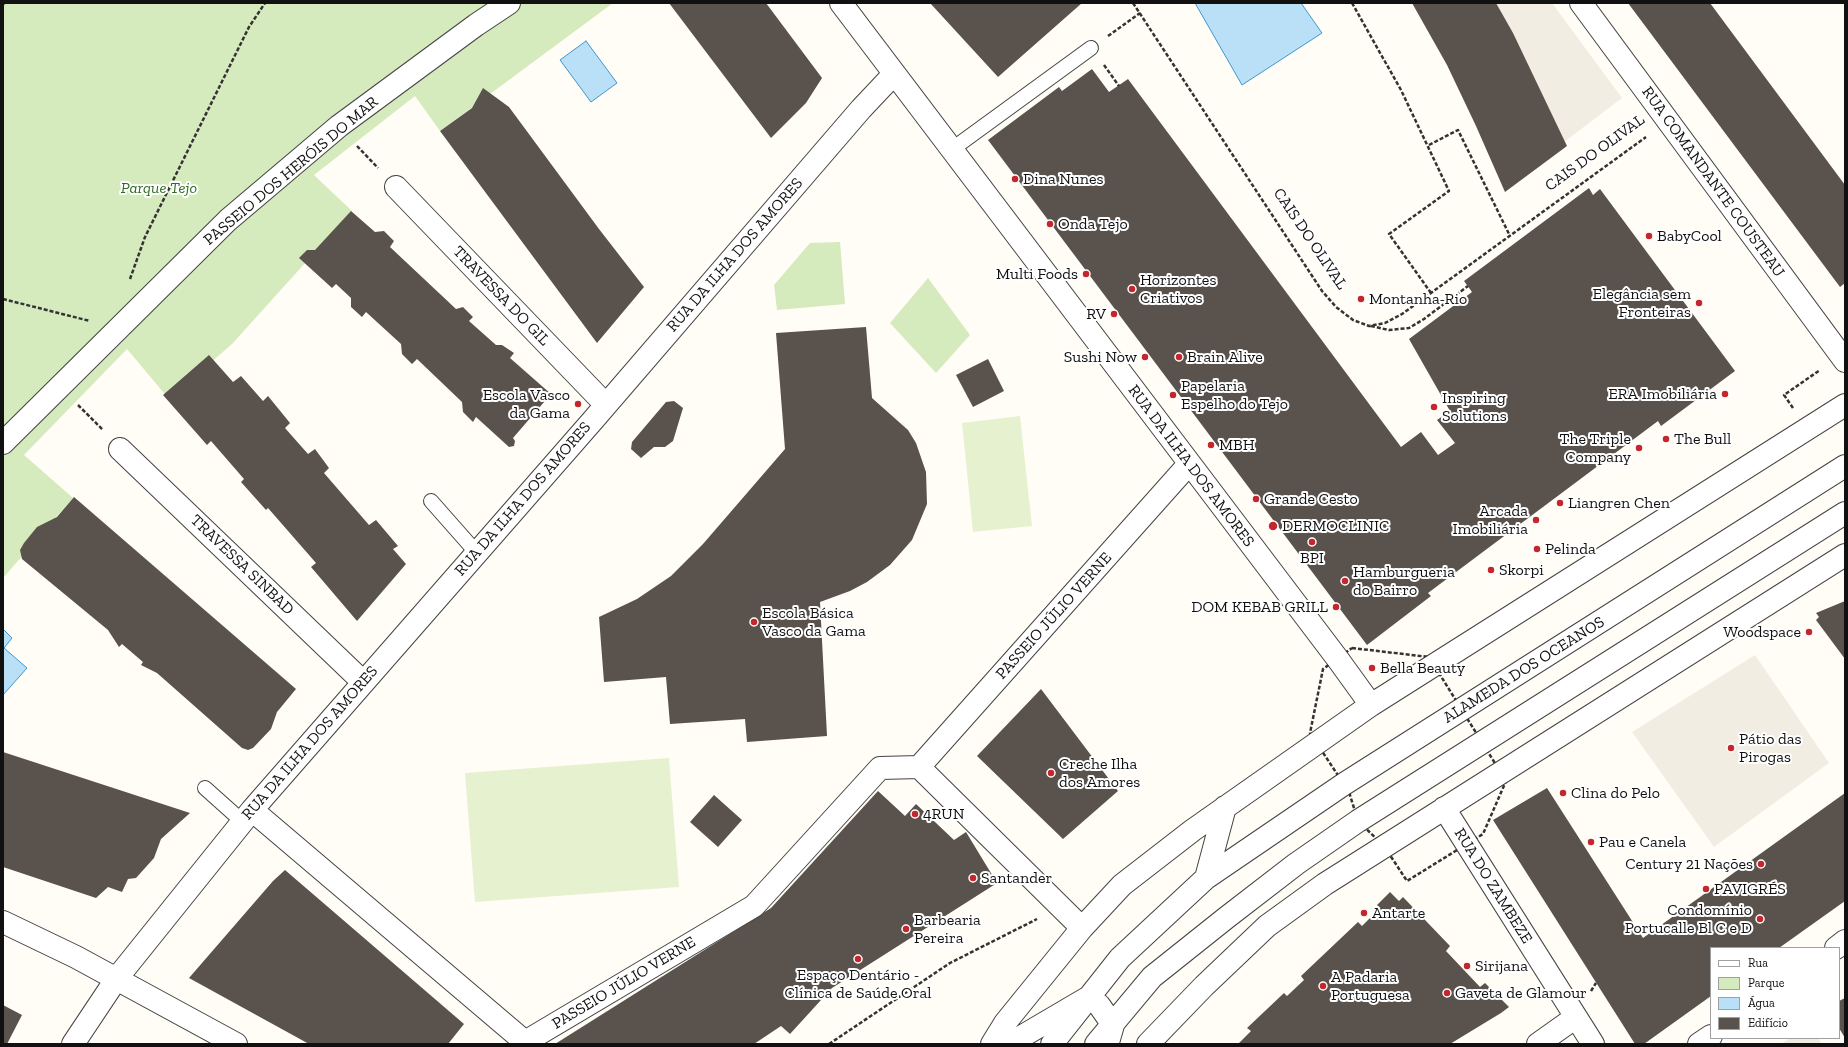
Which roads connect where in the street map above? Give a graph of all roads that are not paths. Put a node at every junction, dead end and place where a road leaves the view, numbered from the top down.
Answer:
1 (509, 3) edge
2 (841, 3) edge
3 (1581, 3) edge
4 (1091, 48) road end
5 (894, 74) junction
6 (951, 150) junction
7 (396, 187) road end
8 (1845, 361) edge
9 (606, 405) junction
10 (1845, 405) edge
11 (3, 443) edge
12 (120, 448) road end
13 (1189, 464) junction
14 (1845, 466) edge
15 (431, 501) dead end
16 (1845, 513) edge
17 (476, 552) junction
18 (1845, 554) edge
19 (363, 682) junction
20 (1371, 705) junction
21 (919, 767) junction
22 (205, 788) dead end
23 (1225, 807) junction
24 (1444, 808) junction
25 (247, 816) junction
26 (1206, 878) junction
27 (1325, 884) junction
28 (1226, 918) junction
29 (3, 922) edge
30 (1082, 928) junction
31 (117, 978) junction
32 (1089, 997) junction
33 (1576, 1017) junction
34 (1110, 1034) edge
35 (1710, 1037) edge
36 (73, 1044) edge
37 (236, 1044) edge
38 (992, 1044) edge
39 (1009, 1044) edge
40 (1052, 1044) edge
41 (1096, 1044) edge
42 (1148, 1044) edge
43 (1538, 1044) edge
44 (1593, 1044) edge
45 (1700, 1044) edge

1 - 11 street, PASSEIO DOS HERÓIS DO MAR
2 - 5 street
3 - 8 street, RUA COMANDANTE COUSTEAU
4 - 6 lane
5 - 6 street, RUA DA ILHA DOS AMORES
5 - 9 street, RUA DA ILHA DOS AMORES
6 - 13 street, RUA DA ILHA DOS AMORES
7 - 9 street, TRAVESSA DO GIL
9 - 17 street, RUA DA ILHA DOS AMORES
10 - 20 street
12 - 19 street, TRAVESSA SINBAD
13 - 20 street, RUA DA ILHA DOS AMORES
13 - 21 street, PASSEIO JÚLIO VERNE
14 - 26 street, ALAMEDA DOS OCEANOS
15 - 17 lane
16 - 28 street
17 - 19 street, RUA DA ILHA DOS AMORES
18 - 24 street
19 - 25 street, RUA DA ILHA DOS AMORES
20 - 23 street
21 - 25 street, PASSEIO JÚLIO VERNE
21 - 30 street
22 - 25 lane
23 - 26 street
23 - 30 street
24 - 27 street
24 - 33 street, RUA DO ZAMBEZE
25 - 31 street, RUA DA ILHA DOS AMORES
26 - 32 street, ALAMEDA DOS OCEANOS
27 - 28 street
27 - 42 street
28 - 34 street
29 - 31 street
30 - 38 street
31 - 36 street, RUA DA ILHA DOS AMORES
31 - 37 street
32 - 34 street
32 - 39 street
32 - 40 street, ALAMEDA DOS OCEANOS
33 - 43 street
33 - 44 street, RUA DO ZAMBEZE
34 - 41 street
35 - 45 street

